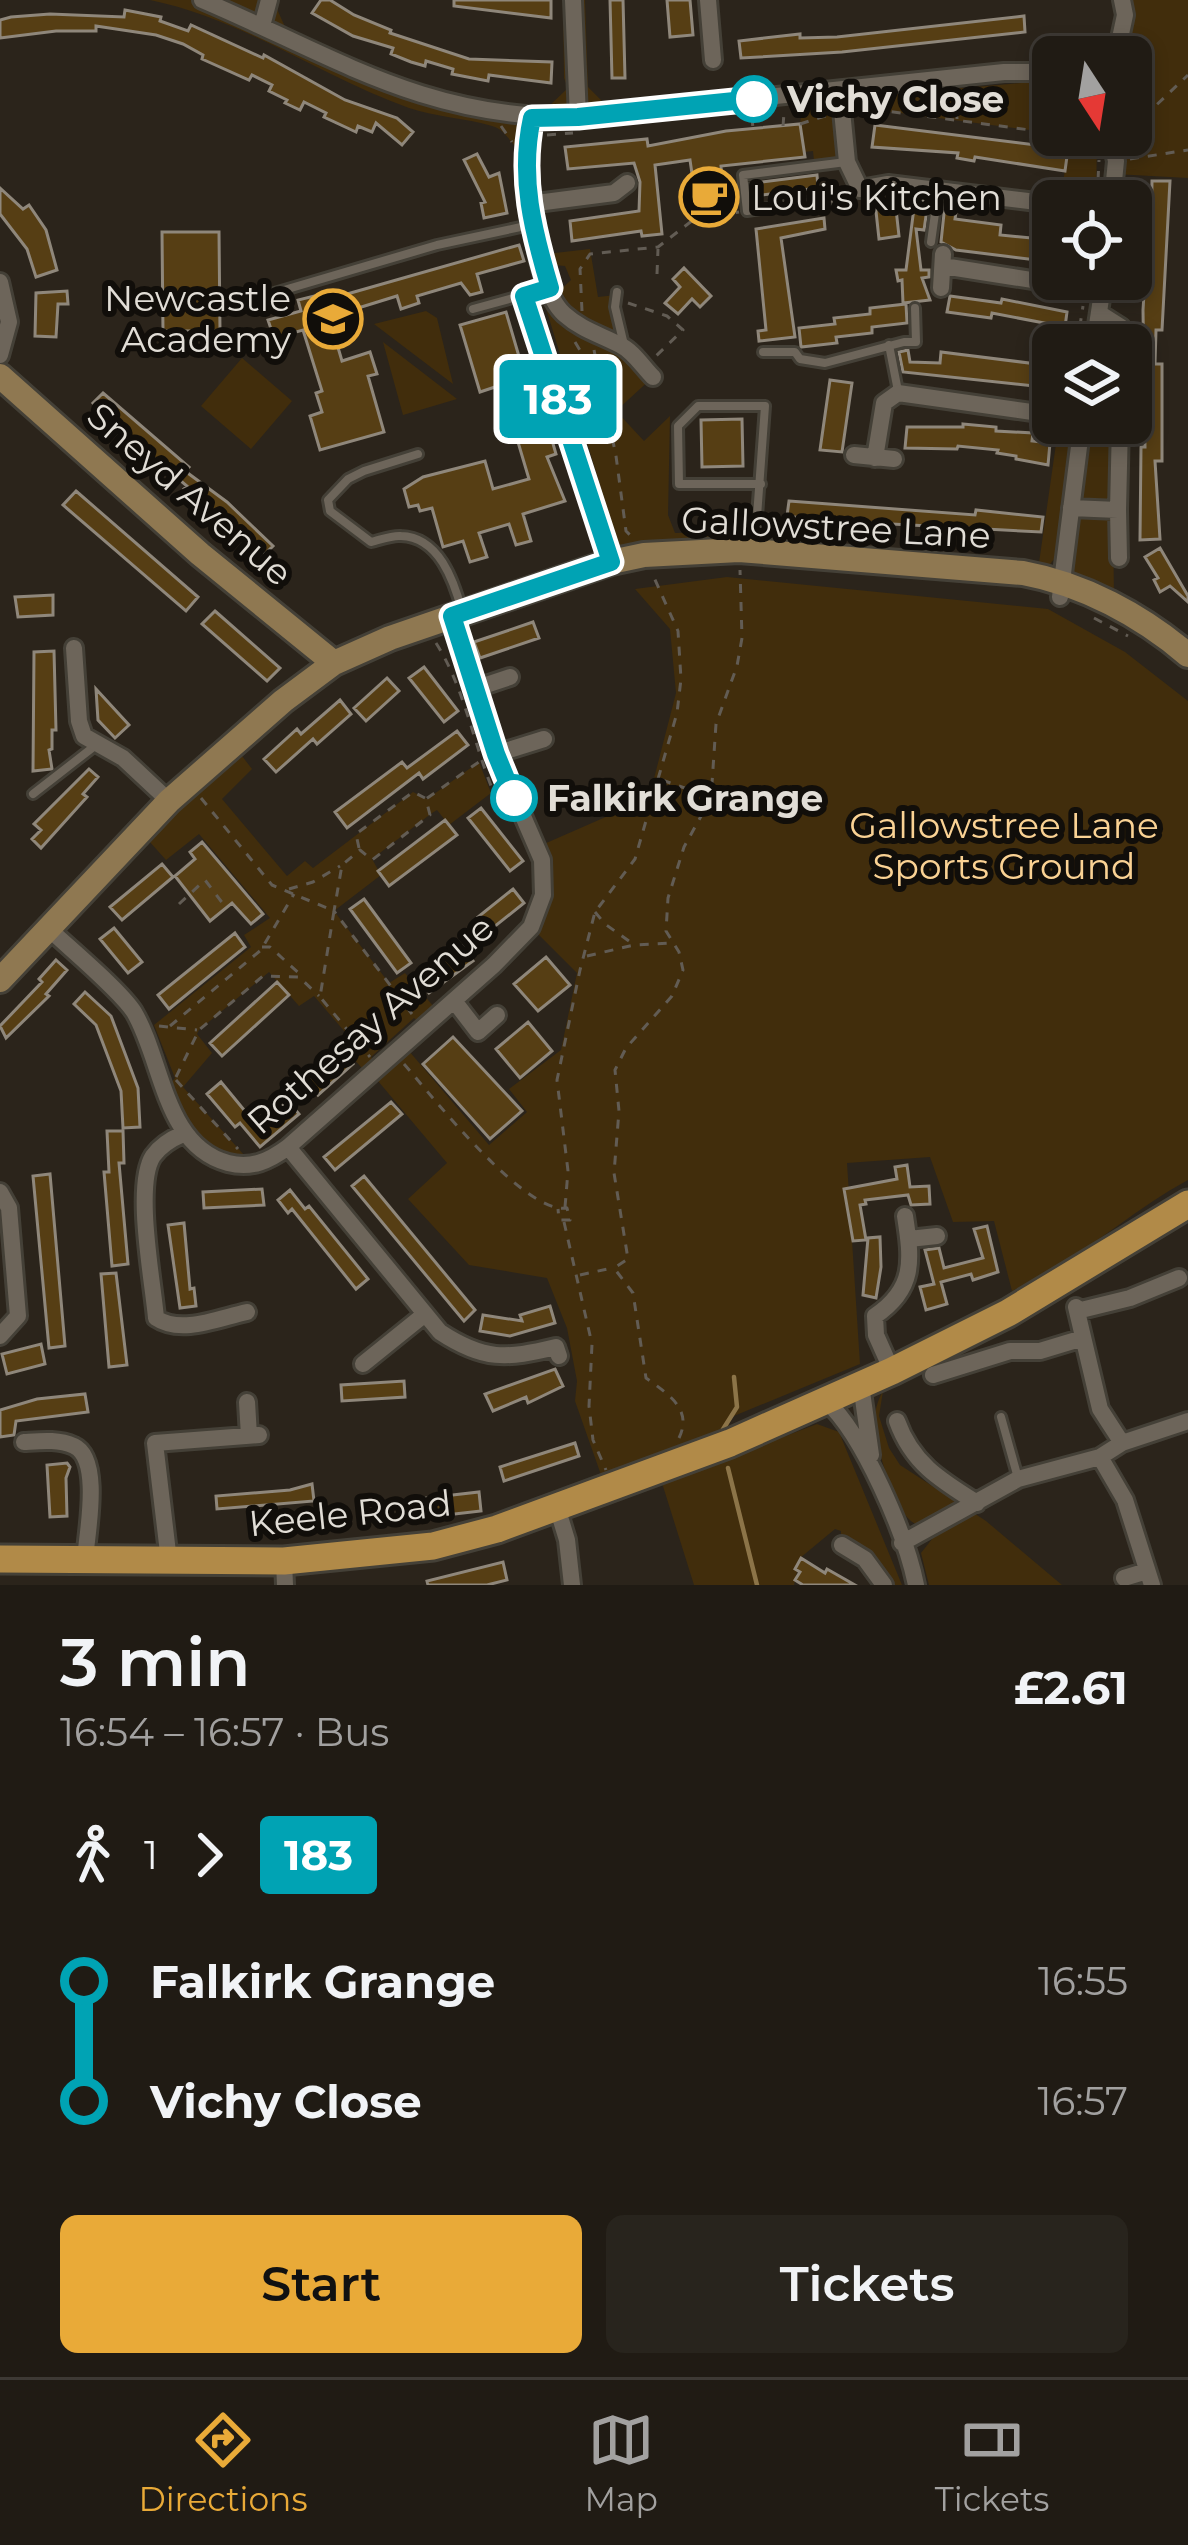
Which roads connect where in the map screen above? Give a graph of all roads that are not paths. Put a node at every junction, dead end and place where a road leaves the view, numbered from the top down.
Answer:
1 (202, 0) edge
2 (269, 0) edge
3 (573, 0) edge
4 (708, 0) edge
5 (1122, 0) edge
6 (733, 20) dead end
7 (710, 21) junction
8 (262, 26) junction
9 (1120, 36) edge
10 (713, 60) dead end
11 (1032, 72) edge
12 (840, 90) junction
13 (578, 117) junction
14 (532, 118) junction
15 (848, 162) junction
16 (860, 189) junction
17 (939, 190) junction
18 (620, 193) dead end
19 (1032, 197) edge
20 (529, 204) junction
21 (531, 225) junction
22 (939, 254) junction
23 (1032, 276) edge
24 (554, 280) junction
25 (0, 282) edge
26 (941, 288) dead end
27 (524, 296) junction
28 (616, 297) road end
29 (1101, 300) edge
30 (247, 301) dead end
31 (916, 308) dead end
32 (473, 309) dead end
33 (1100, 313) junction
34 (1098, 324) edge
35 (1116, 324) edge
36 (889, 345) junction
37 (625, 346) junction
38 (763, 352) dead end
39 (0, 355) edge
40 (648, 372) road end
41 (0, 376) edge
42 (898, 393) junction
43 (1032, 412) edge
44 (1079, 444) edge
45 (1120, 444) edge
46 (418, 454) dead end
47 (854, 454) dead end
48 (761, 484) junction
49 (1071, 508) junction
50 (1118, 509) junction
51 (1119, 558) dead end
52 (611, 562) junction
53 (751, 564) junction
54 (1062, 588) junction
55 (457, 614) junction
56 (74, 648) dead end
57 (1188, 655) edge
58 (334, 663) junction
59 (510, 677) dead end
60 (474, 689) junction
61 (544, 739) dead end
62 (96, 745) junction
63 (495, 752) junction
64 (179, 792) junction
65 (33, 794) dead end
66 (47, 927) junction
67 (0, 980) edge
68 (455, 1002) junction
69 (497, 1015) dead end
70 (183, 1134) junction
71 (288, 1147) junction
72 (0, 1192) edge
73 (904, 1216) dead end
74 (1178, 1218) edge
75 (937, 1236) dead end
76 (909, 1239) junction
77 (1179, 1278) dead end
78 (247, 1312) dead end
79 (424, 1314) junction
80 (0, 1336) edge
81 (1083, 1338) junction
82 (558, 1352) dead end
83 (363, 1364) dead end
84 (892, 1371) junction
85 (933, 1375) dead end
86 (861, 1384) junction
87 (826, 1400) junction
88 (247, 1402) dead end
89 (1001, 1417) dead end
90 (1188, 1421) edge
91 (895, 1431) dead end
92 (24, 1442) dead end
93 (1122, 1443) junction
94 (1100, 1457) junction
95 (875, 1475) junction
96 (1018, 1479) junction
97 (977, 1503) junction
98 (557, 1507) junction
99 (902, 1543) junction
100 (842, 1545) dead end
101 (0, 1559) edge
102 (85, 1559) junction
103 (169, 1561) junction
104 (213, 1573) edge
105 (285, 1573) edge
106 (1124, 1578) dead end
107 (1149, 1578) edge
108 (572, 1585) edge
109 (884, 1585) edge
110 (916, 1585) edge

1 - 8 street
2 - 8 street
3 - 13 street
4 - 7 street
5 - 9 street
6 - 7 street
7 - 10 street
8 - 14 street
11 - 12 street
12 - 13 street
12 - 15 street
13 - 14 street
14 - 20 street
15 - 16 street
15 - 16 lane
16 - 17 street
17 - 19 street
17 - 22 lane
18 - 20 street
20 - 21 street
21 - 24 street
21 - 30 lane
22 - 23 street
22 - 26 street
24 - 27 lane
24 - 37 street
25 - 39 street
27 - 32 lane
27 - 52 lane
28 - 37 lane
29 - 33 street
31 - 36 lane
33 - 34 street
33 - 35 street
36 - 38 lane
36 - 42 lane
37 - 40 street
41 - 58 street, Sneyd Avenue
42 - 43 street
42 - 47 street
44 - 49 street
45 - 50 street
46 - 55 lane
48 - 48 lane
48 - 53 lane
49 - 50 street
49 - 54 street
50 - 51 street
52 - 53 street, Gallowstree Lane
52 - 55 street, Gallowstree Lane
53 - 54 street, Gallowstree Lane
54 - 57 street, Gallowstree Lane
55 - 58 street, Gallowstree Lane
55 - 60 street, Rothesay Avenue
56 - 62 street
58 - 64 street, Gallowstree Lane
59 - 60 street
60 - 63 street, Rothesay Avenue
61 - 63 street
62 - 64 street
62 - 65 lane
63 - 68 street, Rothesay Avenue
64 - 66 street, Gallowstree Lane
66 - 67 street, Gallowstree Lane
66 - 70 street
68 - 69 street
68 - 71 street, Rothesay Avenue
70 - 71 street, Rothesay Avenue
70 - 78 street
71 - 79 street
72 - 80 street
73 - 76 street
74 - 84 main road, Keele Road
75 - 76 street
76 - 84 street
77 - 81 street
79 - 82 street
79 - 83 street
81 - 85 street
81 - 93 street
84 - 86 main road, Keele Road
86 - 87 main road, Keele Road
86 - 95 street
87 - 95 street
87 - 98 main road, Keele Road
88 - 103 street
89 - 96 lane
90 - 93 street
91 - 97 street
92 - 102 street
93 - 94 street
94 - 96 street
94 - 107 street
95 - 99 street
96 - 97 street
97 - 99 street
98 - 105 main road, Keele Road
98 - 108 street
99 - 110 street
100 - 109 street
101 - 102 main road, Keele Road
102 - 103 main road, Keele Road
103 - 104 main road, Keele Road
104 - 105 main road, Keele Road
106 - 107 street

